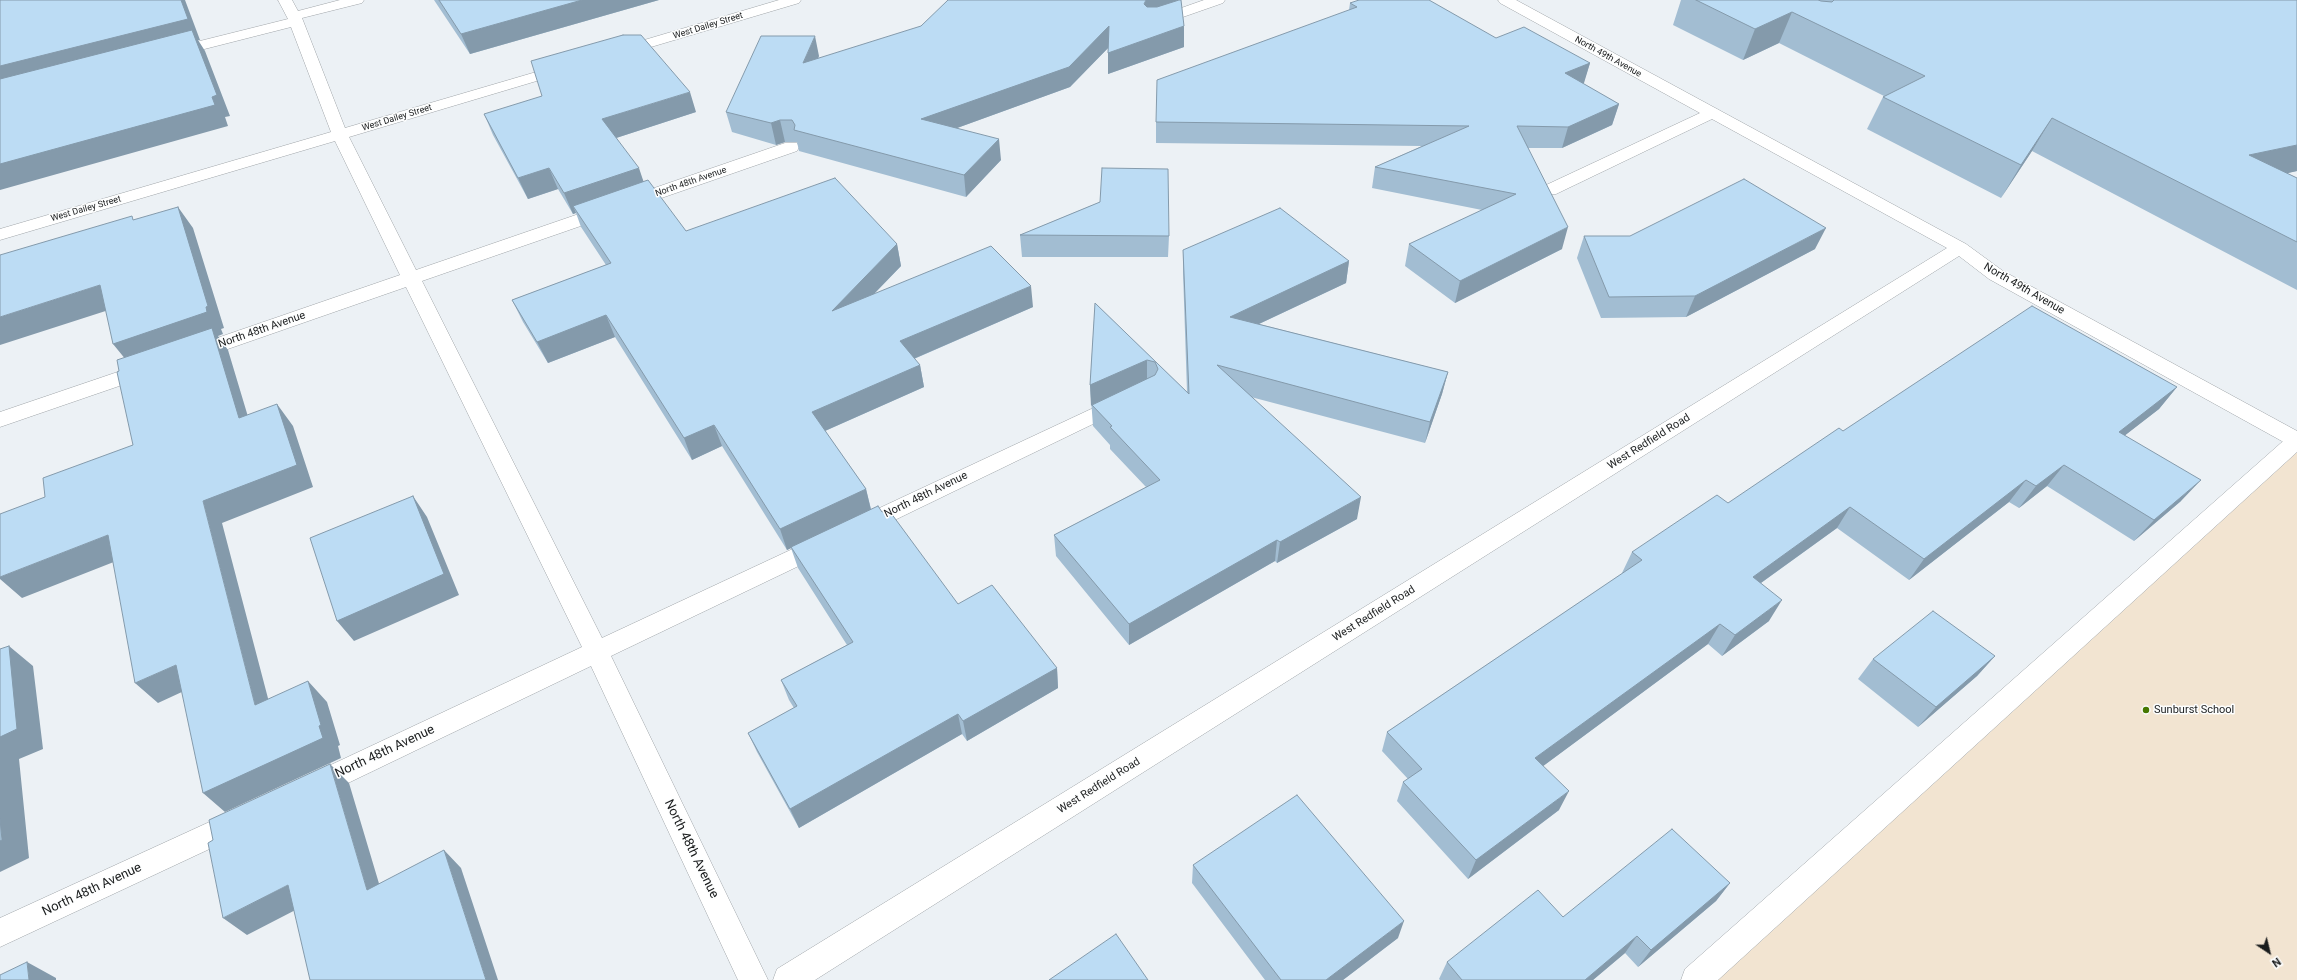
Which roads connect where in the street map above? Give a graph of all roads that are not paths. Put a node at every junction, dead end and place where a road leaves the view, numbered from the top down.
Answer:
1 (357, 0) edge
2 (794, 0) edge
3 (1218, 0) edge
4 (1505, 0) edge
5 (292, 12) edge
6 (1152, 23) edge
7 (159, 56) edge
8 (605, 56) edge
9 (582, 63) edge
10 (1712, 113) junction
11 (340, 134) junction
12 (791, 147) dead end
13 (1550, 190) edge
14 (0, 235) edge
15 (1960, 248) junction
16 (411, 279) junction
17 (1140, 393) edge
18 (0, 420) edge
19 (2296, 440) edge
20 (597, 653) junction
21 (295, 795) edge
22 (259, 812) edge
23 (0, 934) edge
24 (753, 980) edge
25 (788, 980) edge
26 (1696, 980) edge

1 - 5 street
2 - 8 street, West Dailey Street
3 - 6 street
4 - 10 street, North 49th Avenue
5 - 7 street
5 - 11 street, North 48th Avenue
9 - 11 street, West Dailey Street
10 - 13 street
10 - 15 street, North 49th Avenue
11 - 14 street, West Dailey Street
11 - 16 street, North 48th Avenue
12 - 16 street, North 48th Avenue
15 - 19 street, North 49th Avenue
15 - 25 street, West Redfield Road
16 - 18 street, North 48th Avenue
16 - 20 street, North 48th Avenue
17 - 20 street, North 48th Avenue
19 - 26 street
20 - 21 street, North 48th Avenue
20 - 24 street, North 48th Avenue
22 - 23 street, North 48th Avenue

